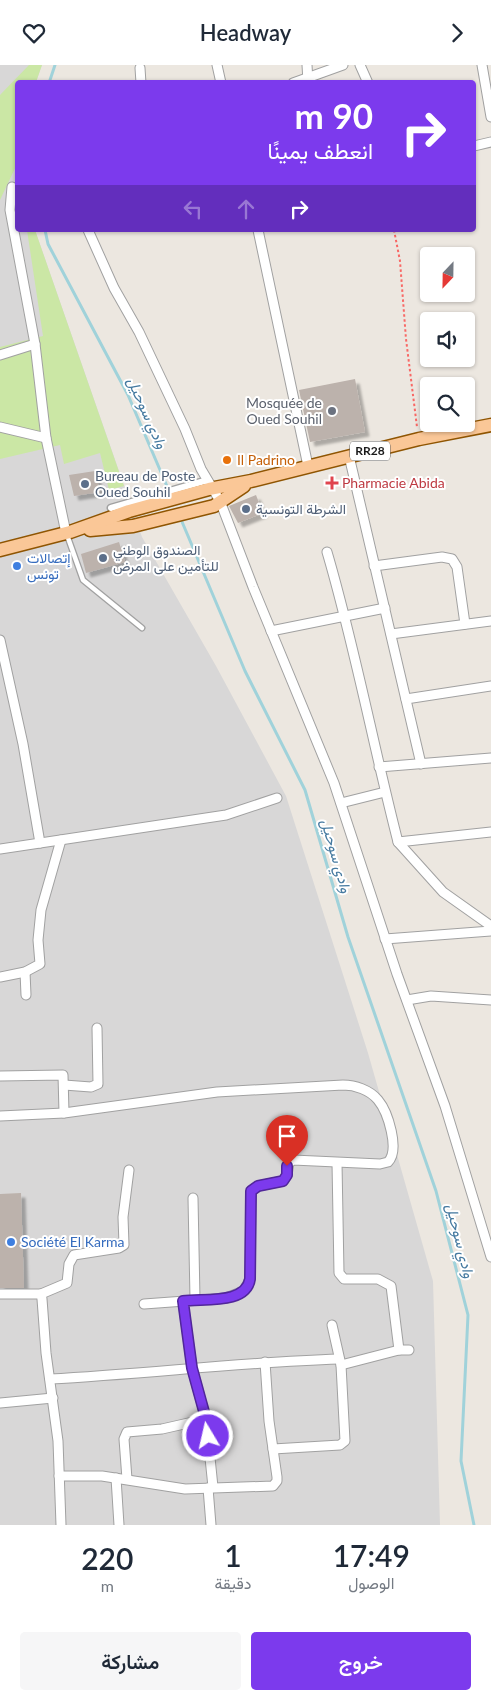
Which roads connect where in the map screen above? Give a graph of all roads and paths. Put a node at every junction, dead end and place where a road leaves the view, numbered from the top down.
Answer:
1 (217, 65) edge
2 (307, 65) edge
3 (343, 65) edge
4 (360, 65) edge
5 (482, 65) edge
6 (140, 68) dead end
7 (141, 80) edge
8 (220, 80) edge
9 (308, 80) edge
10 (367, 80) edge
11 (491, 117) edge
12 (491, 142) edge
13 (476, 146) edge
14 (12, 187) dead end
15 (0, 210) edge
16 (10, 210) junction
17 (89, 232) edge
18 (258, 232) edge
19 (394, 232) edge
20 (35, 344) junction
21 (0, 355) edge
22 (491, 425) edge
23 (0, 427) edge
24 (46, 438) junction
25 (419, 439) junction
26 (349, 456) junction
27 (308, 466) junction
28 (251, 481) junction
29 (208, 485) junction
30 (217, 503) junction
31 (111, 508) dead end
32 (68, 533) junction
33 (0, 550) edge
34 (327, 551) dead end
35 (374, 566) junction
36 (385, 608) junction
37 (346, 615) junction
38 (491, 621) edge
39 (465, 624) junction
40 (142, 628) dead end
41 (271, 631) junction
42 (391, 634) junction
43 (0, 641) edge
44 (491, 686) edge
45 (406, 699) junction
46 (491, 758) edge
47 (421, 764) junction
48 (379, 767) junction
49 (385, 793) junction
50 (277, 798) dead end
51 (341, 803) junction
52 (491, 832) edge
53 (61, 840) junction
54 (398, 841) junction
55 (40, 843) junction
56 (0, 849) edge
57 (491, 926) edge
58 (491, 931) edge
59 (386, 939) junction
60 (25, 972) junction
61 (0, 977) edge
62 (26, 995) dead end
63 (407, 1000) junction
64 (491, 1000) edge
65 (97, 1028) dead end
66 (0, 1076) edge
67 (64, 1085) junction
68 (64, 1113) junction
69 (0, 1116) edge
70 (337, 1163) junction
71 (129, 1170) dead end
72 (193, 1198) dead end
73 (491, 1257) edge
74 (0, 1294) edge
75 (41, 1294) junction
76 (195, 1299) junction
77 (183, 1301) junction
78 (144, 1304) dead end
79 (332, 1325) dead end
80 (399, 1350) junction
81 (409, 1350) dead end
82 (265, 1362) junction
83 (340, 1362) junction
84 (192, 1368) junction
85 (50, 1379) junction
86 (53, 1398) junction
87 (0, 1403) edge
88 (206, 1419) junction
89 (273, 1449) junction
90 (59, 1476) junction
91 (116, 1478) junction
92 (128, 1479) junction
93 (210, 1487) junction
94 (61, 1525) edge
95 (119, 1525) edge
96 (211, 1525) edge

1 - 8 street
2 - 9 street
3 - 9 street
4 - 10 street
5 - 11 street
6 - 7 street
12 - 13 street
14 - 16 street
15 - 16 street
16 - 20 street
17 - 29 street
18 - 27 street
19 - 25 path
20 - 21 street
20 - 24 street
22 - 25 main road, RR28
23 - 24 street
24 - 32 street
25 - 26 main road, RR28
26 - 27 main road, RR28
26 - 35 street
27 - 28 main road, RR28
28 - 29 main road, RR28
28 - 30 main road, RR28
29 - 30 street
29 - 31 street
29 - 32 main road, RR28
30 - 32 main road, RR28
30 - 41 street
32 - 33 main road, RR28
32 - 40 lane
34 - 37 street
35 - 36 street
35 - 39 street
36 - 37 street
36 - 42 street
37 - 41 street
37 - 48 street
38 - 39 street
39 - 42 street
41 - 51 street
42 - 45 street
43 - 55 street
44 - 45 street
45 - 47 street
46 - 47 street
47 - 48 street
48 - 49 street
49 - 51 street
49 - 54 street
50 - 53 street
51 - 59 street
52 - 54 street
53 - 55 street
53 - 60 street
54 - 57 street
55 - 56 street
58 - 59 street
59 - 63 street
60 - 61 street
60 - 62 street
63 - 64 street
63 - 73 street
65 - 67 street
66 - 67 street
67 - 68 street
68 - 69 street
68 - 70 street
70 - 76 street
70 - 80 street
71 - 75 street
72 - 76 street
74 - 75 street
75 - 85 street
76 - 77 street
77 - 78 street
77 - 84 street
79 - 83 street
80 - 81 street
80 - 83 street
82 - 83 street
82 - 84 street
82 - 89 street
83 - 89 street
84 - 85 street
84 - 88 street
85 - 86 street
86 - 87 street
86 - 90 street
88 - 92 street
88 - 93 street
89 - 93 street
90 - 91 street
90 - 94 street
91 - 92 street
91 - 95 street
92 - 93 street
93 - 96 street

